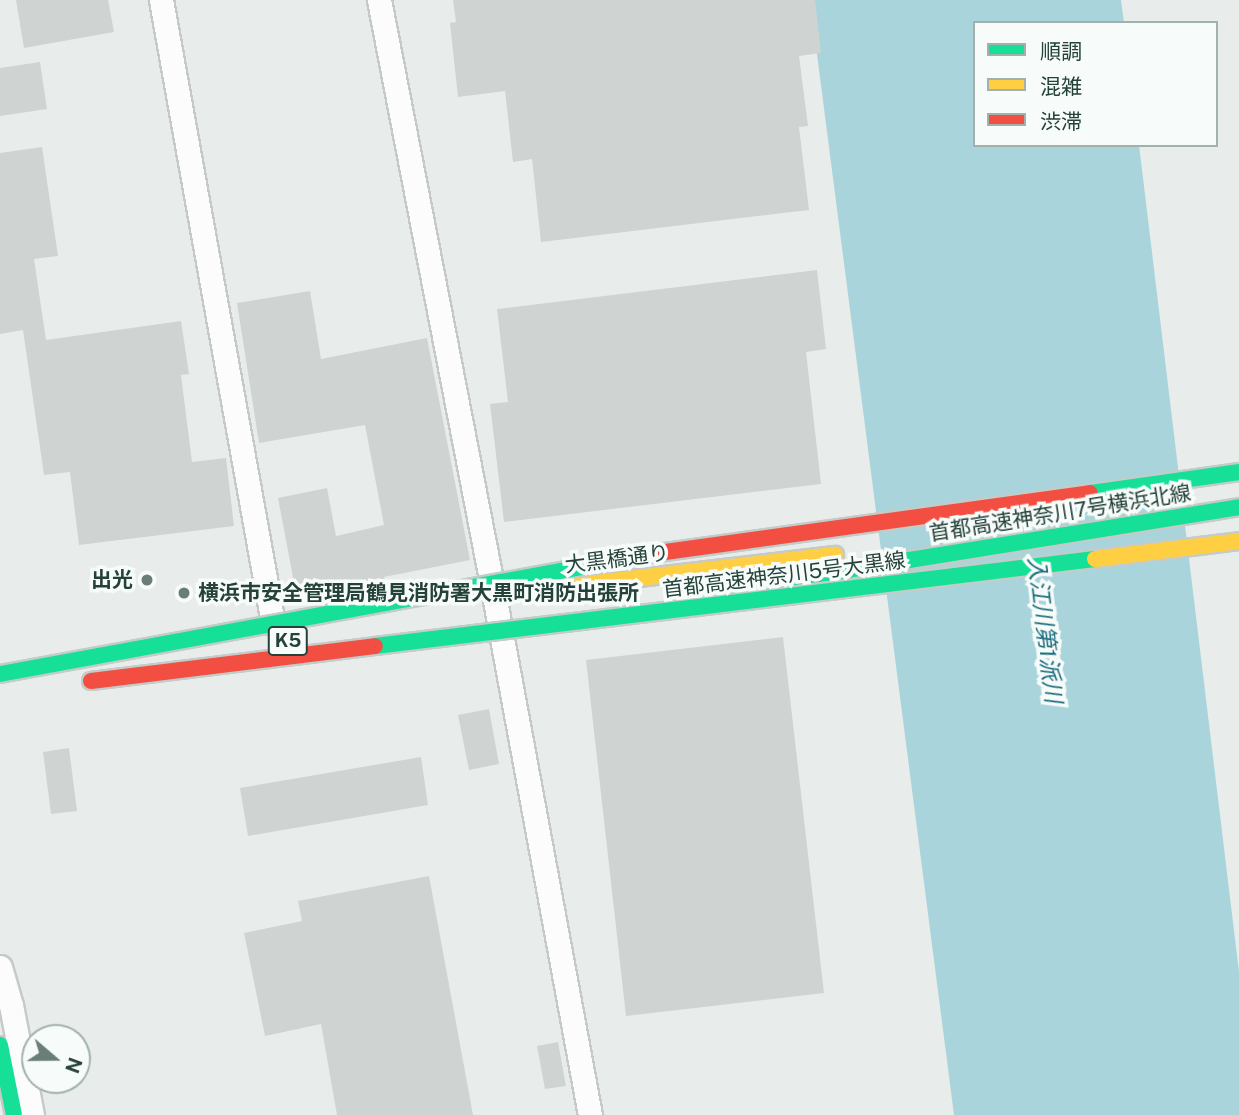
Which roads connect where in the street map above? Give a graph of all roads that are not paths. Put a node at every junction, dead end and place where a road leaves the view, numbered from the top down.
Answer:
1 (161, 0) edge
2 (379, 0) edge
3 (1239, 472) edge
4 (1239, 501) edge
5 (1239, 507) edge
6 (1239, 529) edge
7 (1239, 535) edge
8 (1239, 541) edge
9 (764, 584) junction
10 (494, 595) junction
11 (273, 623) junction
12 (501, 631) junction
13 (0, 659) edge
14 (0, 675) edge
15 (41, 683) dead end
16 (0, 688) edge
17 (0, 967) edge
18 (0, 1045) edge
19 (14, 1115) edge
20 (32, 1115) edge
21 (590, 1115) edge

1 - 11 street
2 - 10 street
3 - 14 main road, bridge
4 - 10 main road, 大黒橋通り
5 - 9 main road, 首都高速神奈川7号横浜北線
6 - 9 main road, K5
7 - 12 main road, bridge
8 - 12 main road, 首都高速神奈川5号大黒線 / K5, bridge
9 - 14 main road, 首都高速神奈川5号大黒線 / K5, bridge
10 - 11 main road, 大黒橋通り
10 - 12 street
11 - 13 main road, 大黒橋通り
12 - 21 street
15 - 16 main road
17 - 20 street
18 - 19 main road

